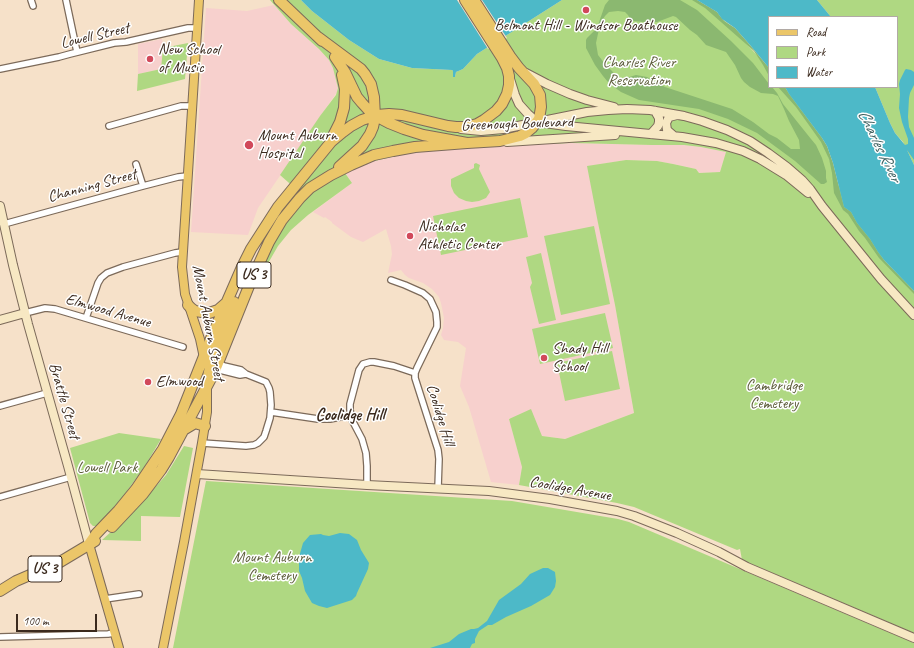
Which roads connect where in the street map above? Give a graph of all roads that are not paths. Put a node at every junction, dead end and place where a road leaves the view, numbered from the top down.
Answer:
1 (66, 0) edge
2 (199, 0) edge
3 (279, 0) edge
4 (465, 0) edge
5 (474, 0) edge
6 (197, 28) junction
7 (318, 37) junction
8 (77, 52) junction
9 (505, 56) junction
10 (335, 57) junction
11 (0, 69) edge
12 (521, 70) junction
13 (509, 76) junction
14 (192, 106) junction
15 (622, 109) junction
16 (655, 111) junction
17 (678, 114) junction
18 (375, 116) junction
19 (537, 122) junction
20 (445, 125) junction
21 (109, 126) dead end
22 (639, 133) junction
23 (651, 134) junction
24 (674, 136) junction
25 (490, 142) junction
26 (467, 143) junction
27 (324, 150) junction
28 (136, 164) dead end
29 (187, 176) junction
30 (323, 180) junction
31 (143, 186) junction
32 (0, 206) edge
33 (822, 206) junction
34 (3, 223) edge
35 (266, 224) junction
36 (182, 252) junction
37 (391, 280) dead end
38 (227, 302) junction
39 (188, 305) junction
40 (25, 313) junction
41 (914, 316) edge
42 (86, 318) junction
43 (0, 320) edge
44 (182, 347) dead end
45 (204, 355) junction
46 (217, 366) junction
47 (415, 373) junction
48 (207, 386) junction
49 (47, 393) junction
50 (0, 406) edge
51 (271, 412) junction
52 (350, 415) junction
53 (205, 426) junction
54 (185, 429) junction
55 (202, 443) junction
56 (197, 474) junction
57 (71, 477) junction
58 (367, 486) junction
59 (438, 488) junction
60 (0, 497) edge
61 (89, 544) junction
62 (0, 591) edge
63 (139, 594) dead end
64 (105, 599) junction
65 (114, 633) junction
66 (0, 637) edge
67 (914, 638) edge
68 (119, 648) edge
69 (164, 648) edge

1 - 8 street
2 - 6 main road, Mount Auburn Street
3 - 7 highway, US 3
4 - 9 highway
5 - 9 highway
6 - 8 street, Lowell Street
6 - 14 main road, Mount Auburn Street
7 - 10 highway, US 3
7 - 18 highway, US 3
8 - 11 street, Lowell Street
9 - 12 highway
9 - 13 highway
10 - 18 highway, Greenough Boulevard
10 - 27 highway, US 3
12 - 15 main road, Greenough Boulevard
12 - 19 highway
13 - 19 main road, Greenough Boulevard
13 - 20 highway
14 - 21 street
14 - 29 main road, Mount Auburn Street
15 - 16 main road, Greenough Boulevard
15 - 19 main road, Greenough Boulevard
16 - 17 main road, Greenough Boulevard
16 - 23 main road
17 - 24 main road
17 - 33 main road, Greenough Boulevard
18 - 20 highway
18 - 26 highway, Greenough Boulevard
18 - 27 highway
18 - 30 highway, US 3
19 - 20 main road, Greenough Boulevard
19 - 22 main road, Greenough Boulevard
19 - 25 highway
22 - 23 main road, Greenough Boulevard
22 - 25 main road, Greenough Boulevard
23 - 24 main road, Greenough Boulevard
24 - 33 main road, Greenough Boulevard
25 - 26 highway, Greenough Boulevard
26 - 30 highway
27 - 35 highway, US 3
28 - 31 street
29 - 31 street, Channing Street
29 - 36 main road, Mount Auburn Street
30 - 46 highway, US 3
31 - 34 street, Channing Street
32 - 34 main road, Brattle Street
33 - 41 main road, Greenough Boulevard
34 - 40 main road, Brattle Street
35 - 38 highway, US 3
35 - 48 highway
36 - 39 main road, Mount Auburn Street
36 - 42 street
37 - 47 street, Coolidge Hill
38 - 39 highway
38 - 45 highway, US 3
39 - 45 main road, Mount Auburn Street
40 - 42 street, Elmwood Avenue
40 - 43 main road
40 - 49 main road, Brattle Street
42 - 44 street, Elmwood Avenue
45 - 48 main road, Mount Auburn Street
45 - 61 highway, US 3
46 - 48 highway, US 3
46 - 51 street
47 - 52 street, Coolidge Hill
47 - 59 street, Coolidge Hill
48 - 53 main road, Mount Auburn Street
48 - 54 highway, US 3
49 - 50 street
49 - 57 main road, Brattle Street
51 - 52 street
51 - 55 street
52 - 58 street
53 - 54 highway
53 - 55 main road, Mount Auburn Street
54 - 61 highway, US 3
55 - 56 main road, Mount Auburn Street
56 - 58 main road, Coolidge Avenue
56 - 69 main road, Mount Auburn Street
57 - 60 street
57 - 61 main road, Brattle Street
58 - 59 main road, Coolidge Avenue
59 - 67 main road, Coolidge Avenue
61 - 62 highway, US 3
61 - 64 main road, Brattle Street
63 - 64 street
64 - 65 main road, Brattle Street
65 - 66 street
65 - 68 main road, Brattle Street

